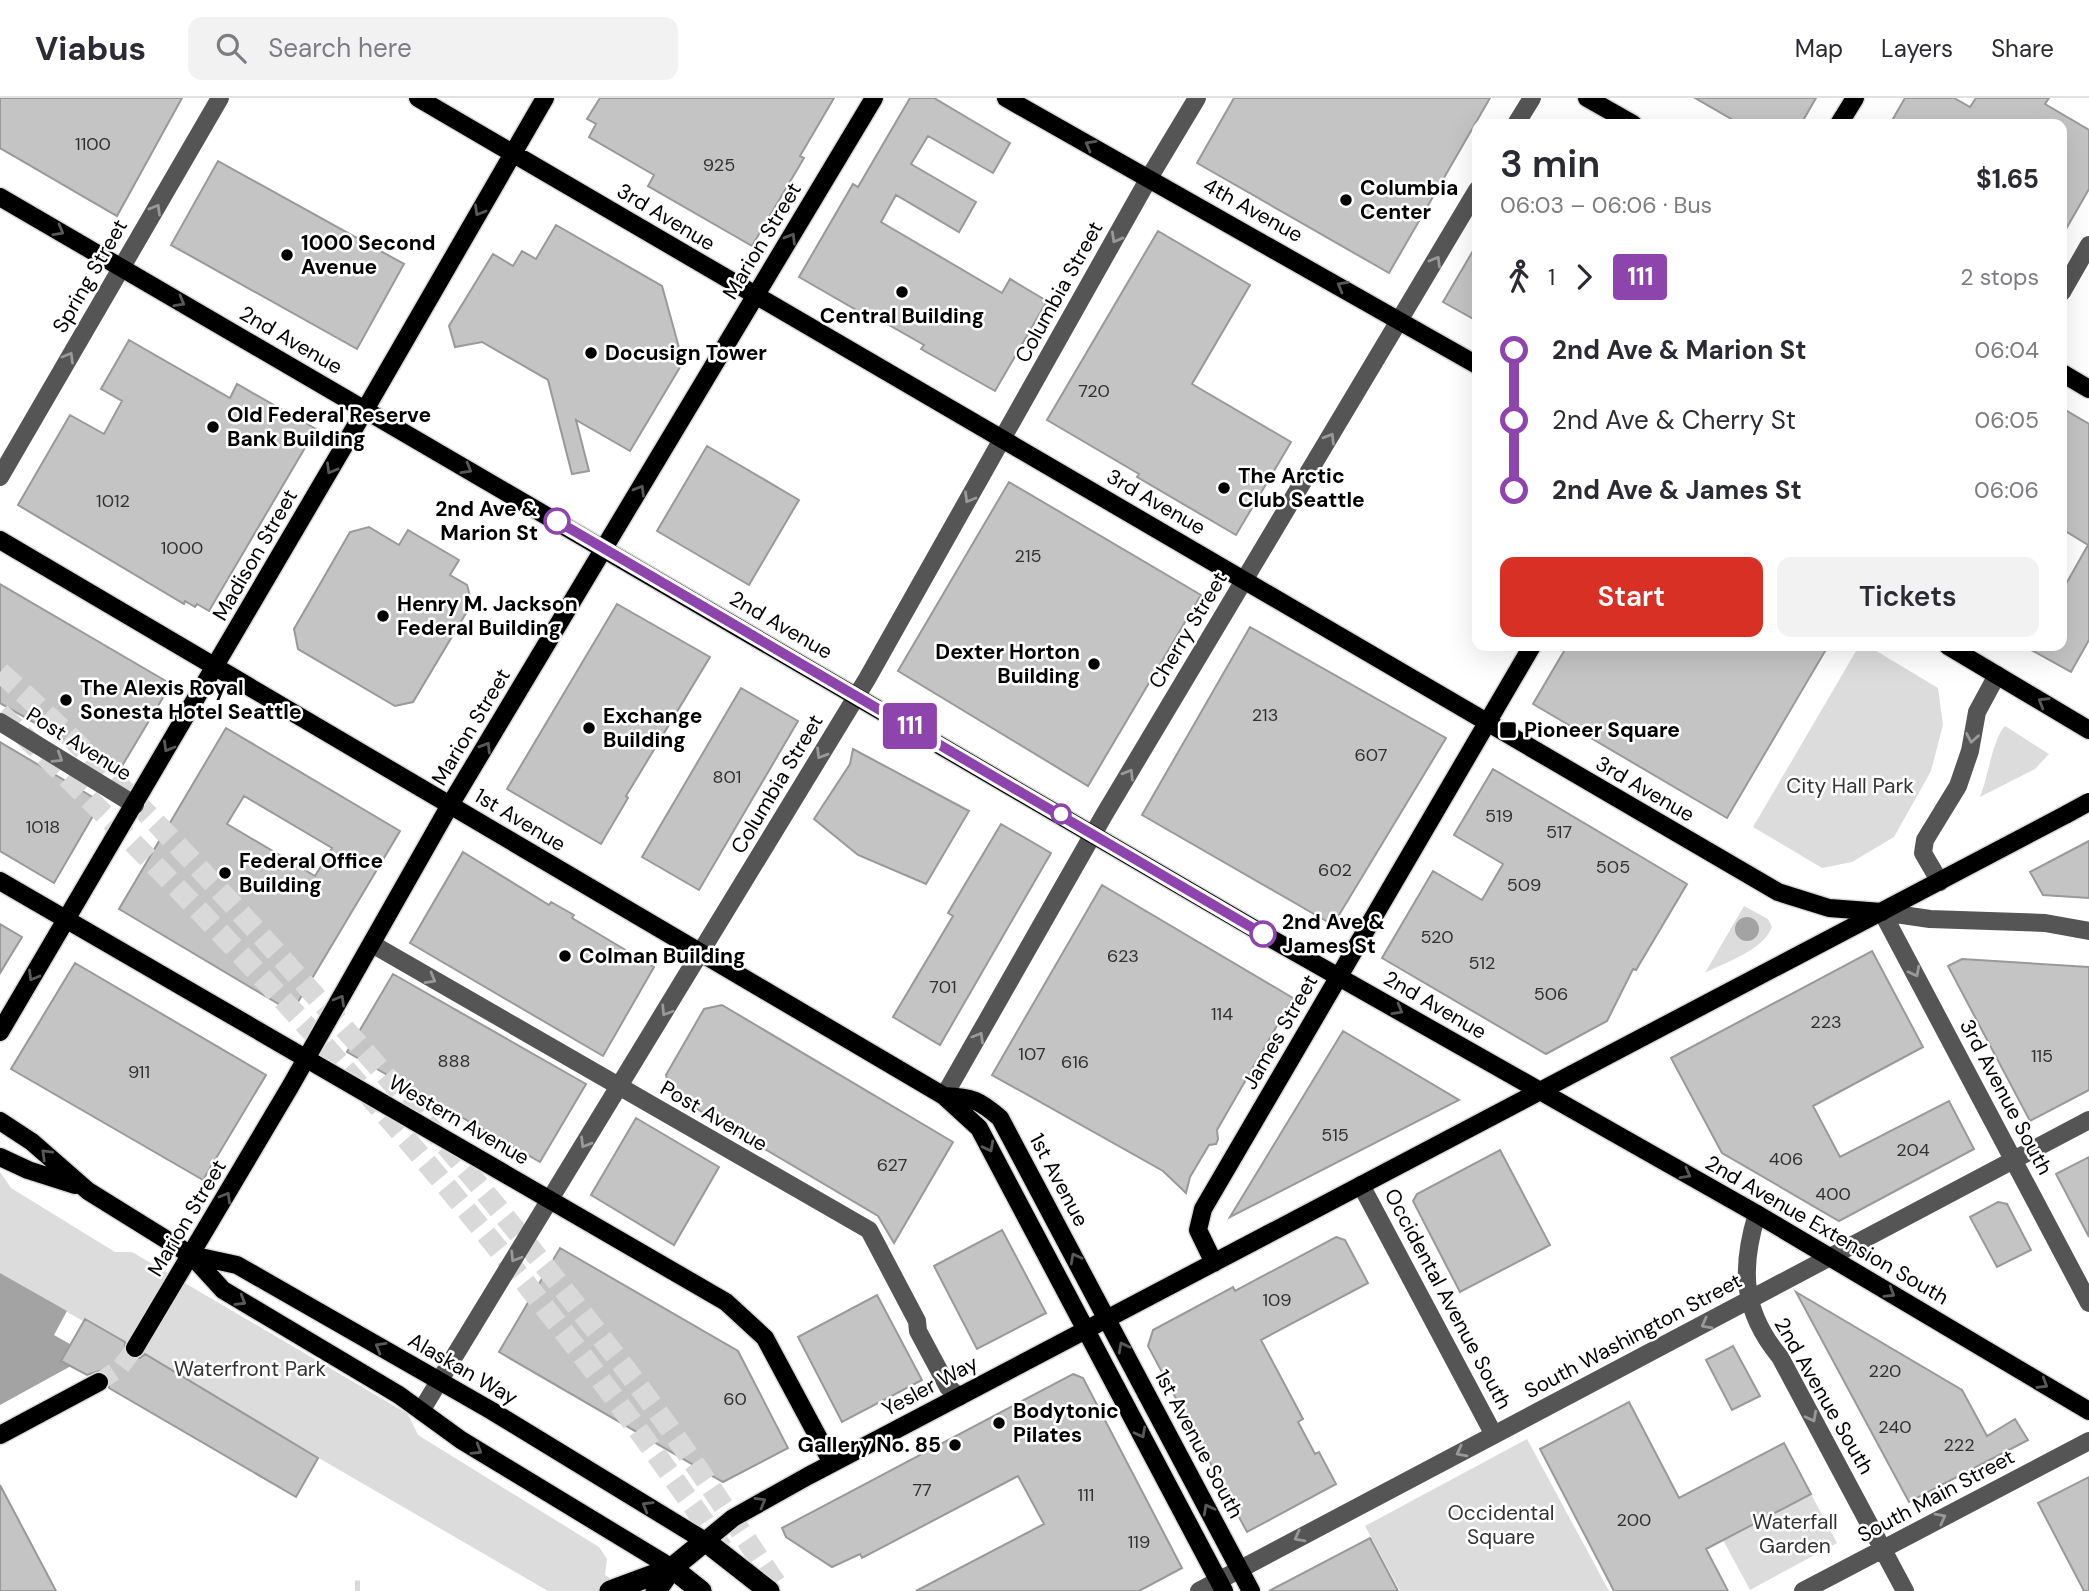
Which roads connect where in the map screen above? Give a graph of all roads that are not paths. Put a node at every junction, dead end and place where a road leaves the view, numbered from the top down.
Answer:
1 (220, 98) edge
2 (418, 98) edge
3 (545, 98) edge
4 (874, 98) edge
5 (1006, 98) edge
6 (1197, 98) edge
7 (1532, 98) edge
8 (1587, 98) edge
9 (1855, 98) edge
10 (1519, 119) edge
11 (1624, 119) edge
12 (1842, 119) edge
13 (513, 152) junction
14 (1149, 178) junction
15 (0, 197) edge
16 (1472, 199) edge
17 (2089, 245) edge
18 (121, 268) junction
19 (2067, 283) edge
20 (756, 297) junction
21 (1401, 320) junction
22 (1472, 362) edge
23 (2067, 376) edge
24 (2089, 389) edge
25 (366, 410) junction
26 (1002, 438) junction
27 (0, 477) edge
28 (0, 540) edge
29 (605, 549) junction
30 (1245, 580) junction
31 (1529, 651) edge
32 (1956, 651) edge
33 (215, 667) junction
34 (1997, 675) junction
35 (857, 695) junction
36 (0, 722) edge
37 (1487, 722) junction
38 (2089, 730) edge
39 (2089, 802) edge
40 (135, 805) junction
41 (450, 805) junction
42 (1094, 833) junction
43 (0, 881) edge
44 (1940, 882) junction
45 (1882, 912) junction
46 (66, 919) junction
47 (2089, 931) edge
48 (372, 944) junction
49 (701, 953) junction
50 (1339, 976) junction
51 (0, 1032) edge
52 (305, 1059) junction
53 (619, 1088) junction
54 (1540, 1091) junction
55 (944, 1096) junction
56 (2089, 1120) edge
57 (0, 1121) edge
58 (0, 1157) edge
59 (2014, 1161) junction
60 (1361, 1185) junction
61 (88, 1191) junction
62 (551, 1199) junction
63 (1757, 1214) junction
64 (191, 1255) junction
65 (1831, 1258) junction
66 (1214, 1263) junction
67 (1748, 1301) junction
68 (2089, 1303) edge
69 (1107, 1318) junction
70 (1086, 1329) junction
71 (135, 1348) tunnel mouth
72 (439, 1381) junction
73 (99, 1382) tunnel mouth
74 (959, 1397) junction
75 (421, 1411) junction
76 (2089, 1411) edge
77 (0, 1435) edge
78 (1494, 1435) junction
79 (2089, 1441) edge
80 (832, 1463) junction
81 (705, 1541) junction
82 (1881, 1550) junction
83 (672, 1568) junction
84 (1240, 1569) junction
85 (1221, 1586) edge
86 (610, 1591) edge
87 (656, 1591) edge
88 (701, 1591) edge
89 (769, 1591) edge
90 (1199, 1591) edge
91 (1251, 1591) edge
92 (1803, 1591) edge
93 (1905, 1591) edge

18 -> 1 street, Spring Street
2 - 13 main road, 3rd Avenue
3 - 13 main road, Madison Street
20 -> 4 main road, Marion Street
14 -> 5 main road, 4th Avenue
6 - 14 street, Columbia Street
7 - 10 street
8 - 11 main road
9 - 12 main road
13 - 20 main road, 3rd Avenue
13 -> 25 main road, Madison Street
21 -> 14 main road, 4th Avenue
14 -> 26 street, Columbia Street
15 -> 18 main road, 2nd Avenue
21 -> 16 street, Cherry Street
17 - 19 street
18 -> 25 main road, 2nd Avenue
27 -> 18 street, Spring Street
20 - 26 main road, 3rd Avenue
29 -> 20 main road, Marion Street
21 - 22 main road, 4th Avenue
30 -> 21 street, Cherry Street
23 - 24 main road
25 -> 29 main road, 2nd Avenue
25 -> 33 main road, Madison Street
26 - 30 main road, 3rd Avenue
26 -> 35 street, Columbia Street
28 - 33 main road, 1st Avenue
29 - 35 main road, 2nd Avenue
41 -> 29 main road, Marion Street
30 - 37 main road, 3rd Avenue
42 -> 30 street, Cherry Street
31 - 37 main road, James Street
32 - 34 main road
33 -> 40 main road, Madison Street
33 - 41 main road, 1st Avenue
38 -> 34 main road
34 -> 44 street
35 - 42 main road, 2nd Avenue
35 -> 49 street, Columbia Street
36 -> 40 street, Post Avenue
37 - 45 main road, 3rd Avenue
37 - 50 main road, James Street
39 - 44 main road, Yesler Way, bridge
40 - 46 main road, Madison Street
41 - 48 main road, Marion Street
41 - 49 main road, 1st Avenue
42 - 50 main road, 2nd Avenue
55 -> 42 street, Cherry Street
43 - 46 main road, Western Avenue
44 - 45 main road, Yesler Way
45 - 47 street
45 - 54 main road, Yesler Way
45 -> 59 street, 3rd Avenue South
46 -> 51 main road, Madison Street
46 - 52 main road, Western Avenue
52 -> 48 main road, Marion Street
48 -> 53 street, Post Avenue
49 -> 53 street, Columbia Street
49 - 55 main road, 1st Avenue
50 -> 54 main road, 2nd Avenue
50 - 66 main road, James Street
52 - 62 main road, Western Avenue
64 -> 52 main road, Marion Street
53 -> 62 street, Columbia Street
53 - 74 street, Post Avenue
54 - 60 main road, Yesler Way
54 -> 63 main road, 2nd Avenue Extension South
69 -> 55 main road, 1st Avenue
55 -> 70 main road, 1st Avenue
56 - 59 street, South Washington Street
61 -> 57 main road, Alaskan Way
58 - 61 main road, Alaskan Way
59 - 65 street, South Washington Street
59 - 68 street, 3rd Avenue South
60 - 66 main road, Yesler Way
60 - 78 street, Occidental Avenue South
61 - 64 main road, Alaskan Way
62 -> 72 street, Columbia Street
62 - 80 main road, Western Avenue
63 - 65 main road, 2nd Avenue Extension South
63 - 67 street, 2nd Avenue South
64 - 71 main road, Marion Street
72 -> 64 main road, Alaskan Way
64 -> 75 main road, Alaskan Way
65 - 67 street, South Washington Street
65 -> 76 main road, 2nd Avenue Extension South
66 - 69 main road, Yesler Way
67 -> 78 street, South Washington Street
67 -> 82 street, 2nd Avenue South
69 - 70 main road, Yesler Way
84 -> 69 main road, 1st Avenue South
70 - 74 main road, Yesler Way
70 -> 85 main road
72 - 75 street, Columbia Street
81 -> 72 main road, Alaskan Way
73 - 77 main road
74 - 80 main road, Yesler Way
75 -> 83 main road, Alaskan Way
78 -> 84 street, South Washington Street
82 -> 79 street, South Main Street
81 -> 80 main road, Yesler Way
81 - 83 highway
81 - 89 highway
82 - 92 street, South Main Street
82 - 93 street, 2nd Avenue South
83 - 86 highway
83 - 87 highway
83 - 88 highway
84 - 85 street, South Washington Street
84 - 91 main road, 1st Avenue South
85 - 90 street, South Washington Street

